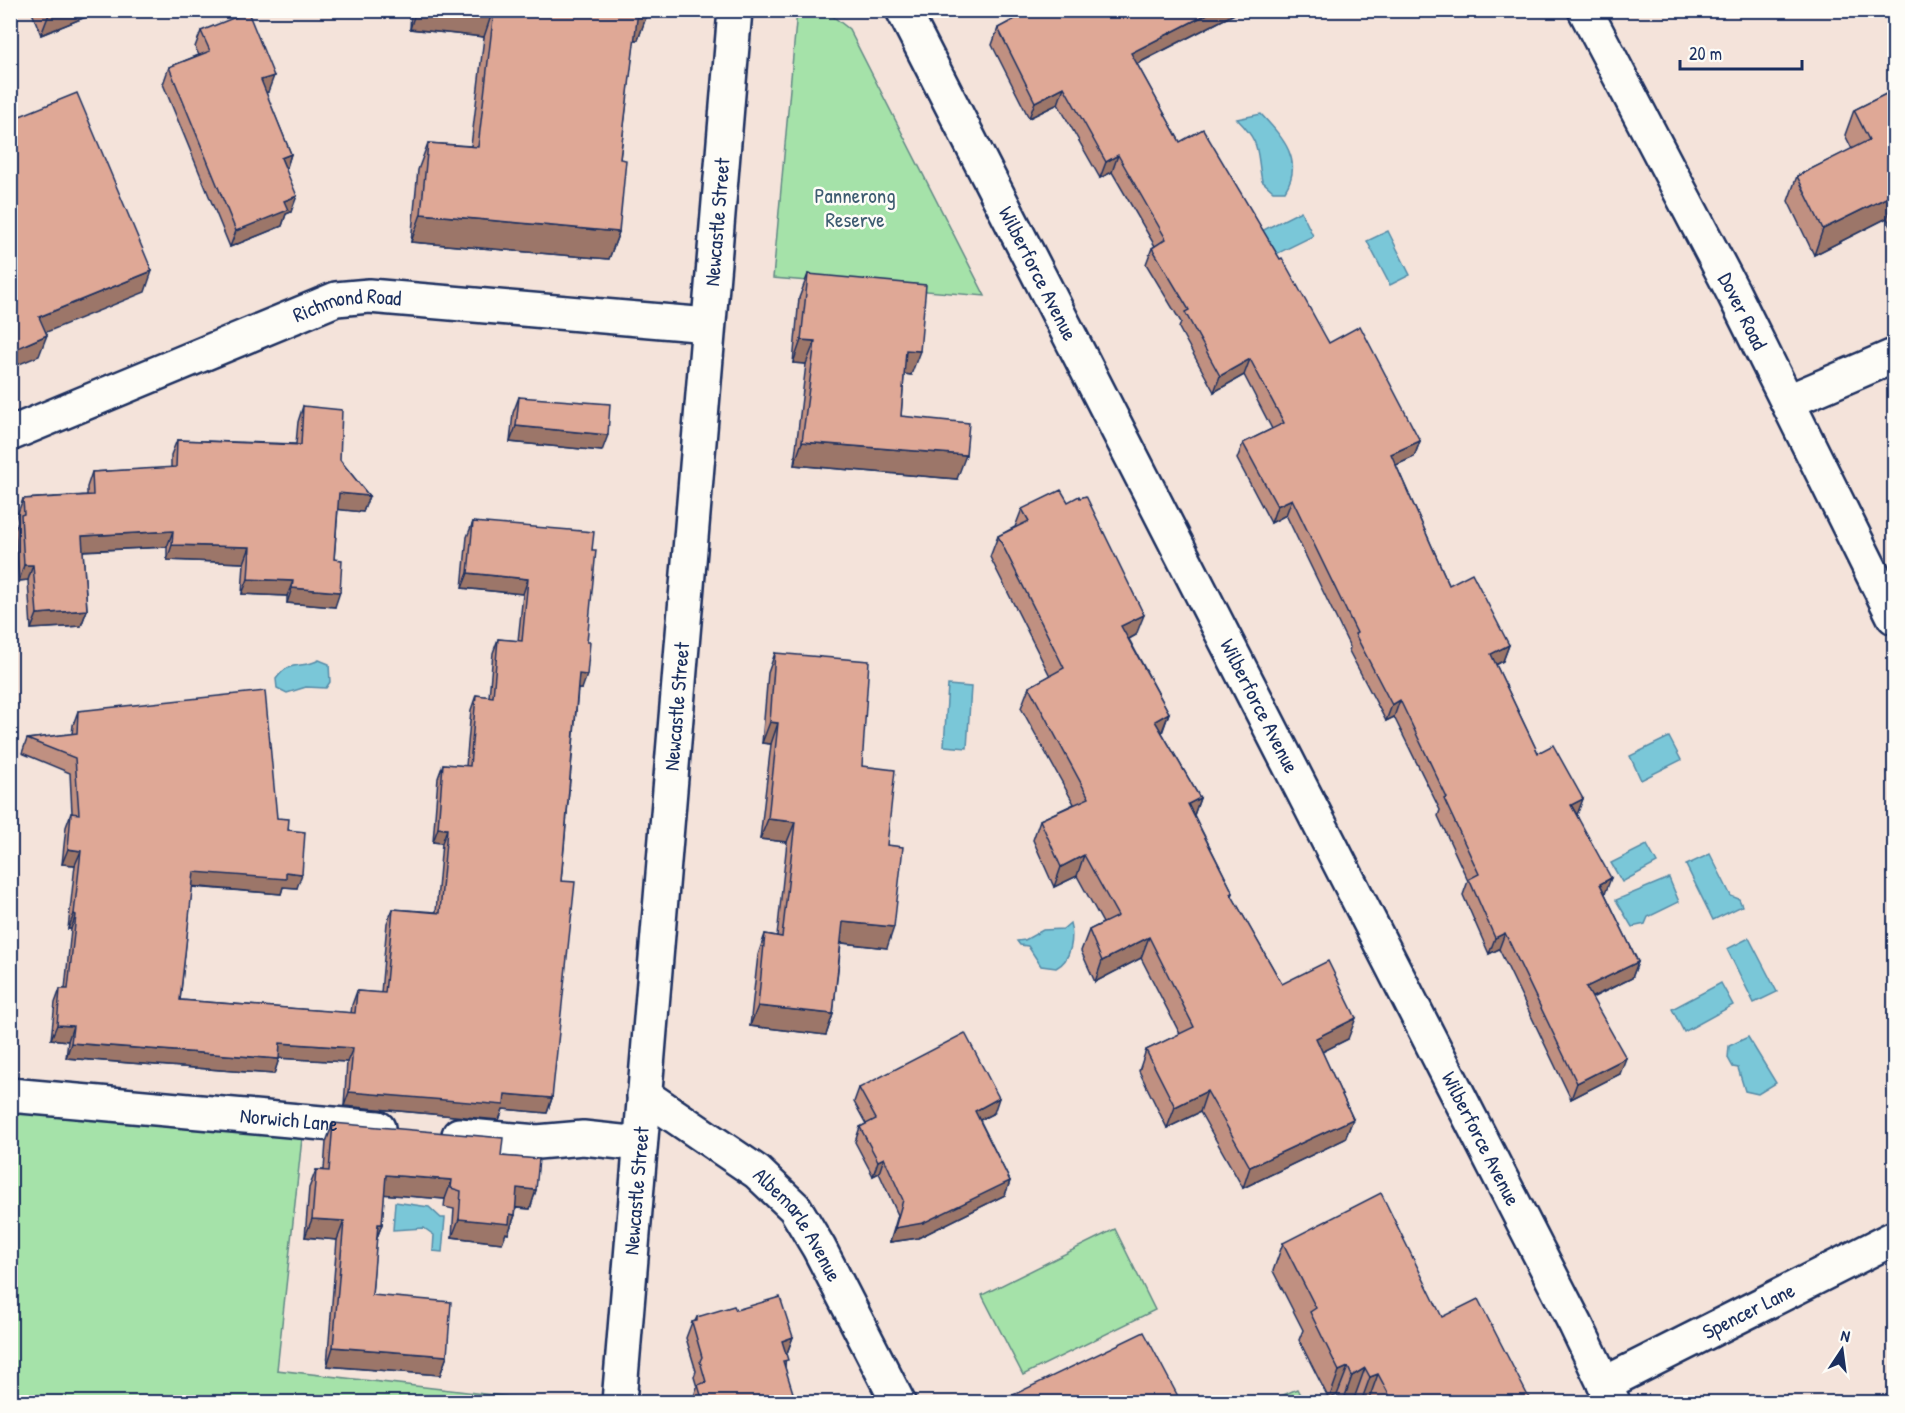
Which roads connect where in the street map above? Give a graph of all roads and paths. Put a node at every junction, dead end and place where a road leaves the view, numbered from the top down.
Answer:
1 (735, 10) edge
2 (903, 10) edge
3 (1585, 10) edge
4 (708, 325) junction
5 (1894, 356) edge
6 (1789, 401) junction
7 (10, 434) edge
8 (1894, 616) edge
9 (10, 1095) edge
10 (644, 1095) junction
11 (640, 1144) junction
12 (1894, 1238) edge
13 (1608, 1393) edge
14 (619, 1402) edge
15 (898, 1402) edge

1 - 4 street, Newcastle Street
2 - 13 street, Wilberforce Avenue
3 - 6 street, Dover Road
4 - 7 street, Richmond Road
4 - 10 street, Newcastle Street
5 - 6 street
6 - 8 street, Dover Road
9 - 11 street, Norwich Lane
10 - 11 street, Newcastle Street
10 - 15 street, Albemarle Avenue
11 - 14 street, Newcastle Street
12 - 13 street, Spencer Lane

